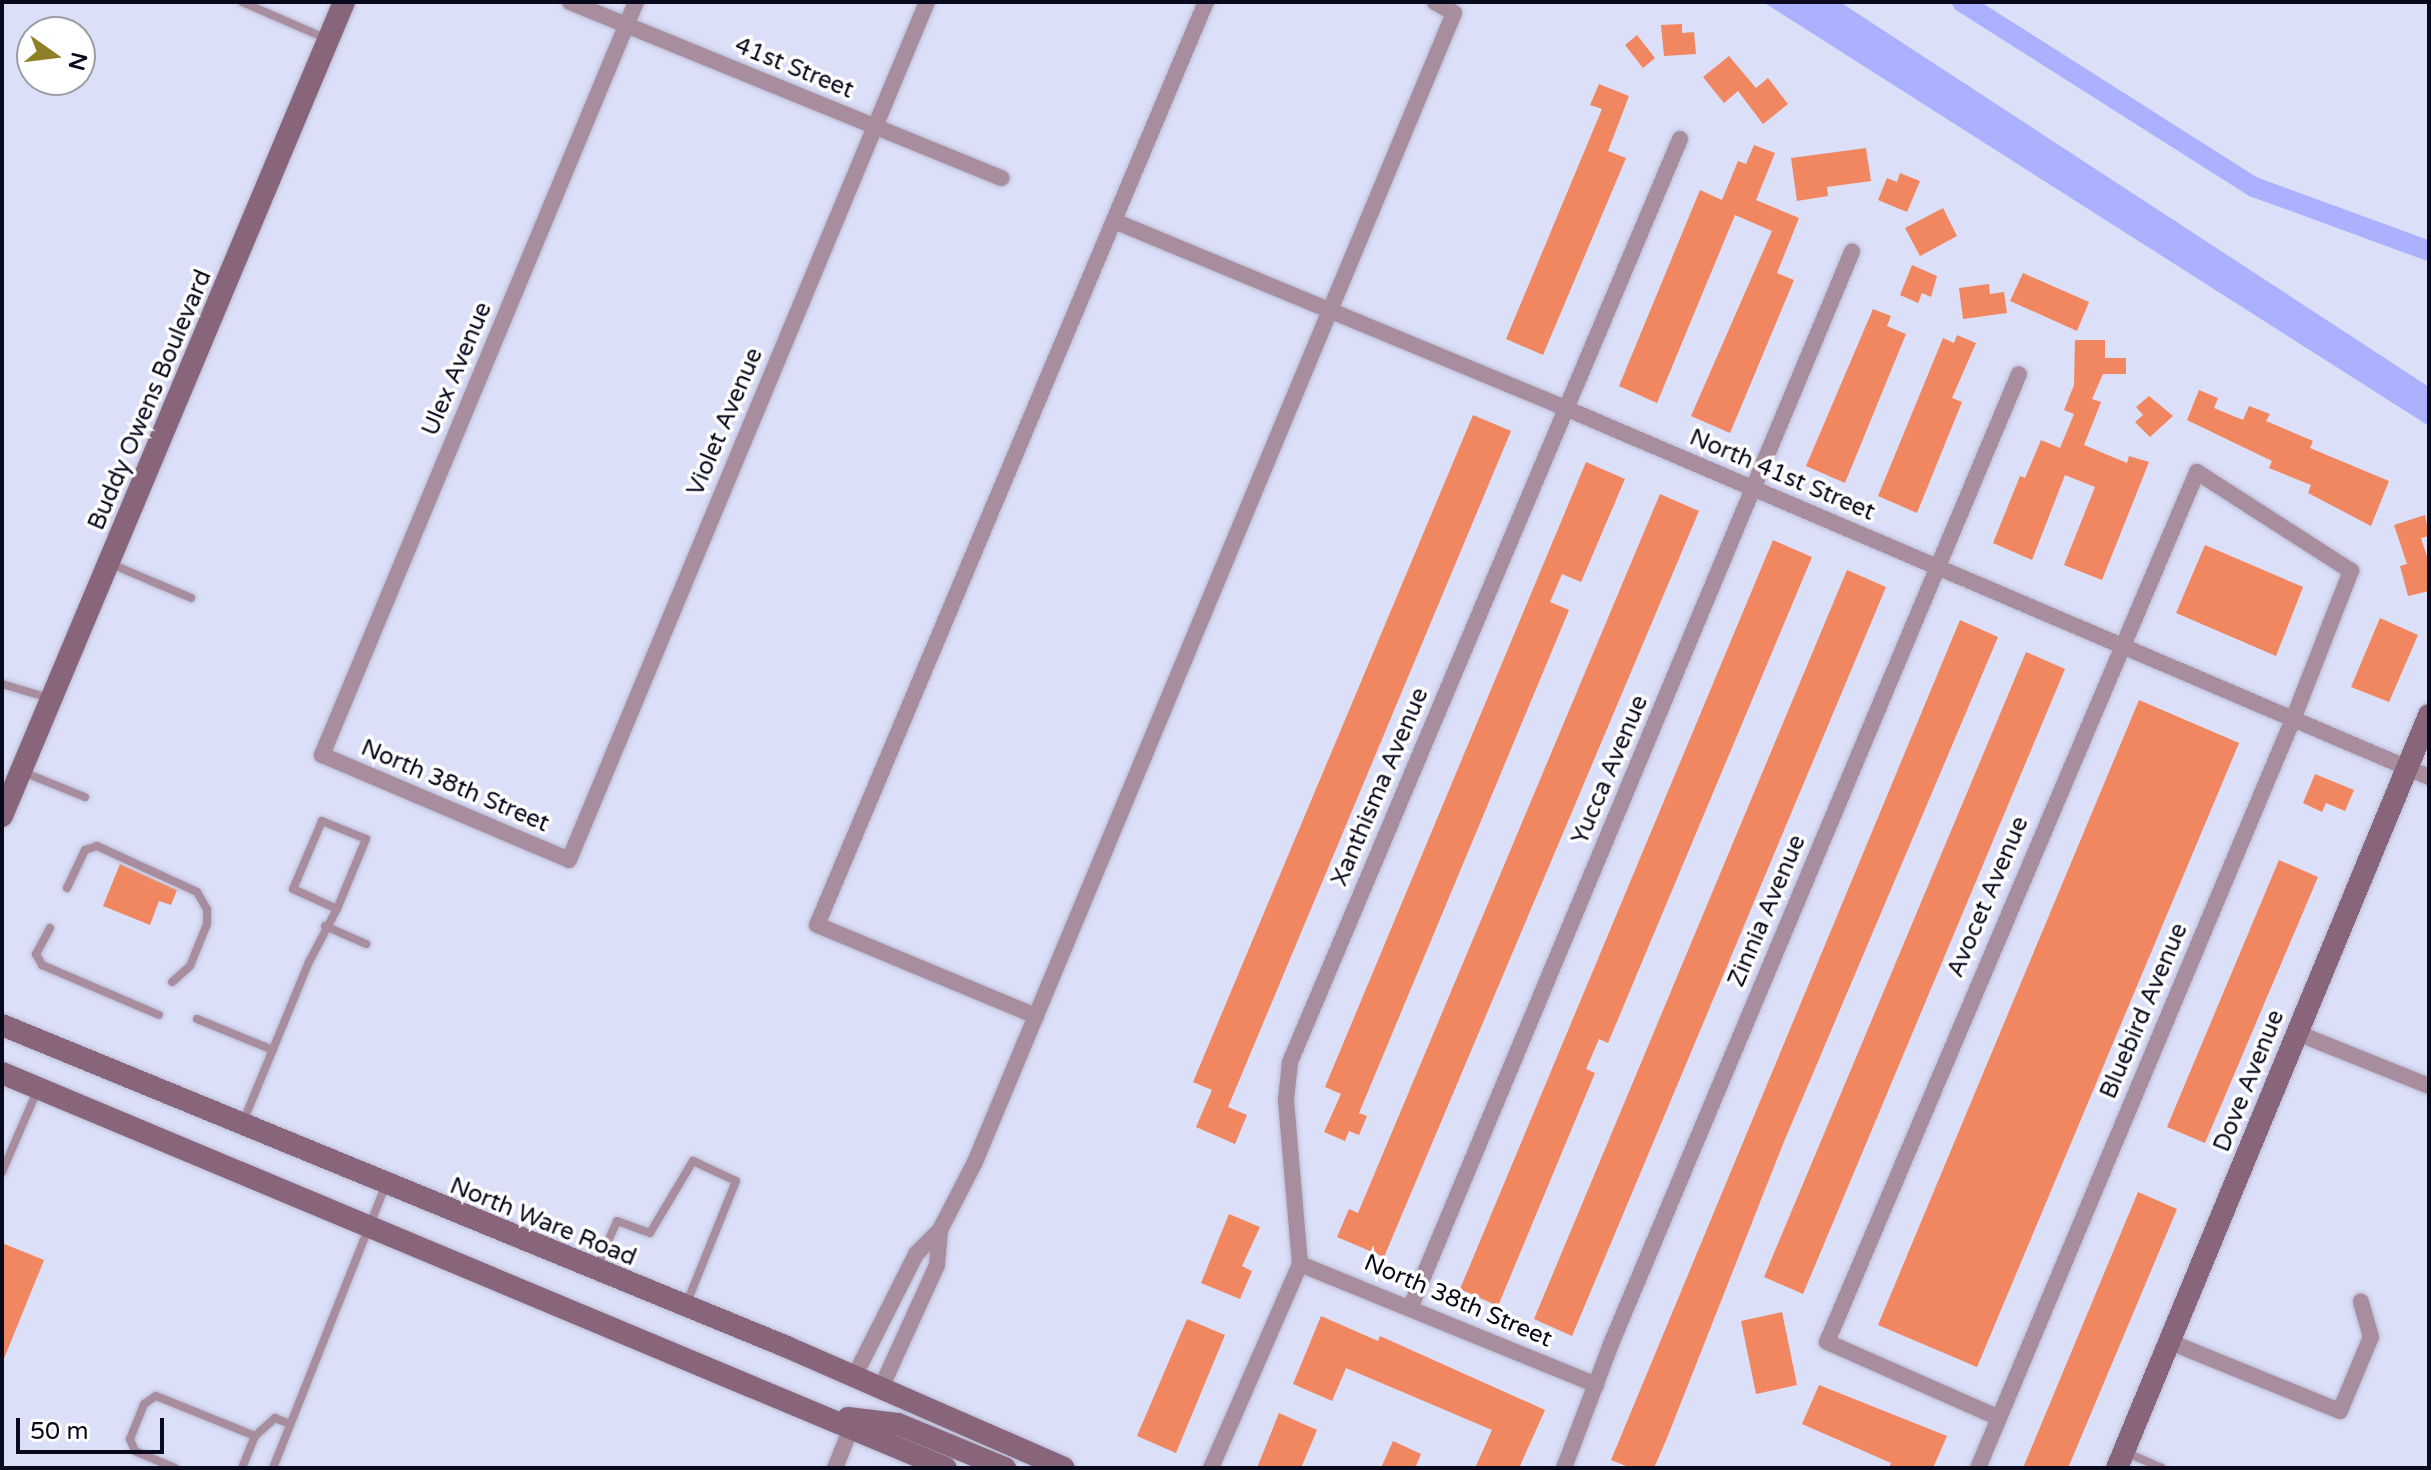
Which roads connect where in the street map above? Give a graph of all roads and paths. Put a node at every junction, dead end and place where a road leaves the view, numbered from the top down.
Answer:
1 (241, 2) edge
2 (344, 2) edge
3 (570, 2) edge
4 (636, 2) edge
5 (927, 2) edge
6 (1206, 2) edge
7 (1435, 2) edge
8 (626, 25) junction
9 (328, 39) junction
10 (874, 126) junction
11 (1680, 139) dead end
12 (1001, 178) dead end
13 (1114, 221) junction
14 (1852, 252) dead end
15 (1331, 309) junction
16 (2019, 374) dead end
17 (1565, 408) junction
18 (2197, 472) joint
19 (1754, 489) junction
20 (110, 564) junction
21 (1937, 569) junction
22 (191, 598) dead end
23 (2120, 645) junction
24 (2, 684) edge
25 (54, 700) junction
26 (2429, 715) edge
27 (2294, 717) junction
28 (322, 755) joint
29 (2406, 768) junction
30 (22, 771) junction
31 (2429, 777) edge
32 (85, 797) dead end
33 (2, 816) edge
34 (569, 860) joint
35 (67, 888) dead end
36 (337, 909) junction
37 (325, 926) junction
38 (50, 928) dead end
39 (366, 944) dead end
40 (172, 982) dead end
41 (159, 1015) dead end
42 (1036, 1016) junction
43 (197, 1019) dead end
44 (2, 1025) edge
45 (2297, 1033) junction
46 (273, 1050) junction
47 (2, 1073) edge
48 (2429, 1086) edge
49 (38, 1088) junction
50 (241, 1127) junction
51 (2, 1172) edge
52 (385, 1186) junction
53 (368, 1227) junction
54 (940, 1230) junction
55 (1300, 1264) junction
56 (595, 1270) junction
57 (2361, 1301) dead end
58 (892, 1304) junction
59 (1411, 1306) junction
60 (685, 1307) junction
61 (914, 1316) junction
62 (2170, 1342) junction
63 (854, 1377) junction
64 (1596, 1385) junction
65 (881, 1388) junction
66 (819, 1414) junction
67 (1999, 1418) junction
68 (290, 1424) junction
69 (851, 1428) junction
70 (255, 1436) junction
71 (2120, 1460) edge
72 (175, 1468) edge
73 (242, 1468) edge
74 (273, 1468) edge
75 (835, 1468) edge
76 (946, 1468) edge
77 (1005, 1468) edge
78 (1064, 1468) edge
79 (1211, 1468) edge
80 (1564, 1468) edge
81 (1978, 1468) edge
82 (2162, 1468) edge

1 - 9 lane
2 - 9 main road, Buddy Owens Boulevard
3 - 8 street, 41st Street
4 - 8 street, Ulex Avenue
5 - 10 street, Violet Avenue
6 - 13 street
7 - 15 street
8 - 10 street, 41st Street
8 - 28 street, Ulex Avenue
9 - 20 main road, Buddy Owens Boulevard
10 - 12 street, 41st Street
10 - 34 street, Violet Avenue
11 - 17 street, Xanthisma Avenue
13 - 15 street, North 41st Street
13 - 42 street
14 - 19 street, Yucca Avenue
15 - 17 street, North 41st Street
15 - 42 street
16 - 21 street, Zinnia Avenue
17 - 19 street, North 41st Street
17 - 55 street, Xanthisma Avenue
18 - 23 street, Avocet Avenue
18 - 27 street, Bluebird Avenue
19 - 21 street, North 41st Street
19 - 59 street, Yucca Avenue
20 - 22 lane
20 - 25 main road, Buddy Owens Boulevard
21 - 23 street, North 41st Street
21 - 64 street, Zinnia Avenue
23 - 27 street, North 41st Street
23 - 67 street, Avocet Avenue
24 - 25 lane
25 - 30 main road, Buddy Owens Boulevard
26 - 29 main road, Dove Avenue
27 - 29 street, North 41st Street
27 - 67 street, Bluebird Avenue
28 - 34 street, North 38th Street
29 - 31 street, North 41st Street
29 - 45 main road, Dove Avenue
30 - 32 lane
30 - 33 main road, Buddy Owens Boulevard
35 - 40 lane
36 - 36 lane
36 - 37 lane
37 - 39 lane
37 - 46 lane
38 - 41 lane
42 - 54 street
43 - 46 lane
44 - 50 main road, North Ware Road
45 - 48 street
45 - 62 main road, Dove Avenue
46 - 50 lane
47 - 49 main road
49 - 51 lane
49 - 53 main road
50 - 52 main road, North Ware Road
52 - 53 lane
52 - 56 main road, North Ware Road
53 - 66 main road
53 - 68 lane
54 - 58 street
54 - 61 street
55 - 59 street, North 38th Street
55 - 79 street, Xanthisma Avenue
56 - 60 main road, North Ware Road
56 - 60 lane
57 - 62 street
58 - 61 street
58 - 63 street
59 - 64 street, North 38th Street
60 - 63 main road, North Ware Road
61 - 65 street
62 - 71 main road, Dove Avenue
63 - 65 main road, North Ware Road
64 - 80 street, Zinnia Avenue
65 - 78 main road, North Ware Road
66 - 69 main road
66 - 77 main road
67 - 81 street, Bluebird Avenue
68 - 70 lane
68 - 74 lane
69 - 75 street
69 - 76 main road
70 - 72 lane
70 - 73 lane
71 - 82 lane

